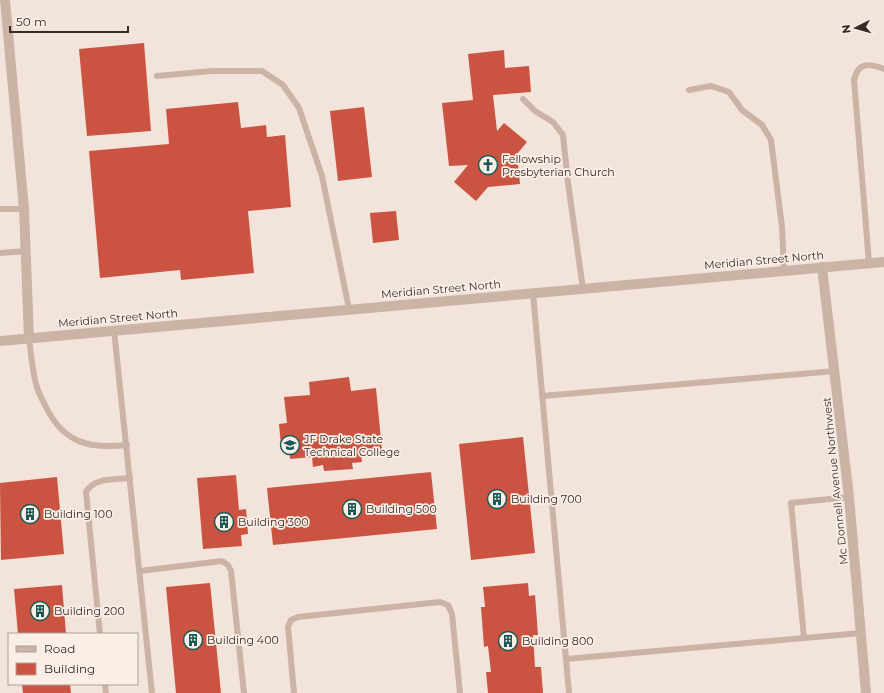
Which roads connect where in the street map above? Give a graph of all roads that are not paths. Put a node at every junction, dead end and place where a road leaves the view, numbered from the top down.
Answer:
1 (5, 0) edge
2 (884, 69) edge
3 (157, 76) dead end
4 (689, 90) dead end
5 (523, 99) dead end
6 (0, 209) edge
7 (24, 209) junction
8 (26, 251) junction
9 (0, 253) edge
10 (884, 262) edge
11 (869, 263) junction
12 (822, 267) junction
13 (784, 270) junction
14 (583, 289) junction
15 (533, 293) junction
16 (349, 310) junction
17 (114, 330) junction
18 (29, 338) junction
19 (0, 341) edge
20 (836, 371) junction
21 (542, 396) junction
22 (127, 445) junction
23 (130, 478) junction
24 (849, 497) junction
25 (140, 571) junction
26 (100, 633) edge
27 (861, 633) junction
28 (804, 638) junction
29 (566, 659) junction
30 (152, 693) edge
31 (244, 693) edge
32 (294, 693) edge
33 (460, 693) edge
34 (569, 693) edge
35 (866, 693) edge

1 - 7 street
2 - 11 lane
3 - 16 lane
4 - 13 lane
5 - 14 lane
6 - 7 lane
7 - 8 street
8 - 9 lane
8 - 18 street
10 - 11 street, Meridian Street North
11 - 12 street, Meridian Street North
12 - 13 street, Meridian Street North
12 - 20 street, Mc Donnell Avenue Northwest
13 - 14 street, Meridian Street North
14 - 15 street, Meridian Street North
15 - 16 street, Meridian Street North
15 - 21 lane
16 - 17 street, Meridian Street North
17 - 18 street, Meridian Street North
17 - 22 lane
18 - 19 street, Meridian Street North
18 - 22 lane
20 - 21 lane
20 - 24 street, Mc Donnell Avenue Northwest
21 - 29 lane
22 - 23 lane
23 - 25 lane
23 - 26 lane
24 - 27 street, Mc Donnell Avenue Northwest
24 - 28 lane
25 - 30 lane
25 - 31 lane
27 - 28 lane
27 - 35 street, Mc Donnell Avenue Northwest
28 - 29 lane
29 - 34 lane
32 - 33 lane

